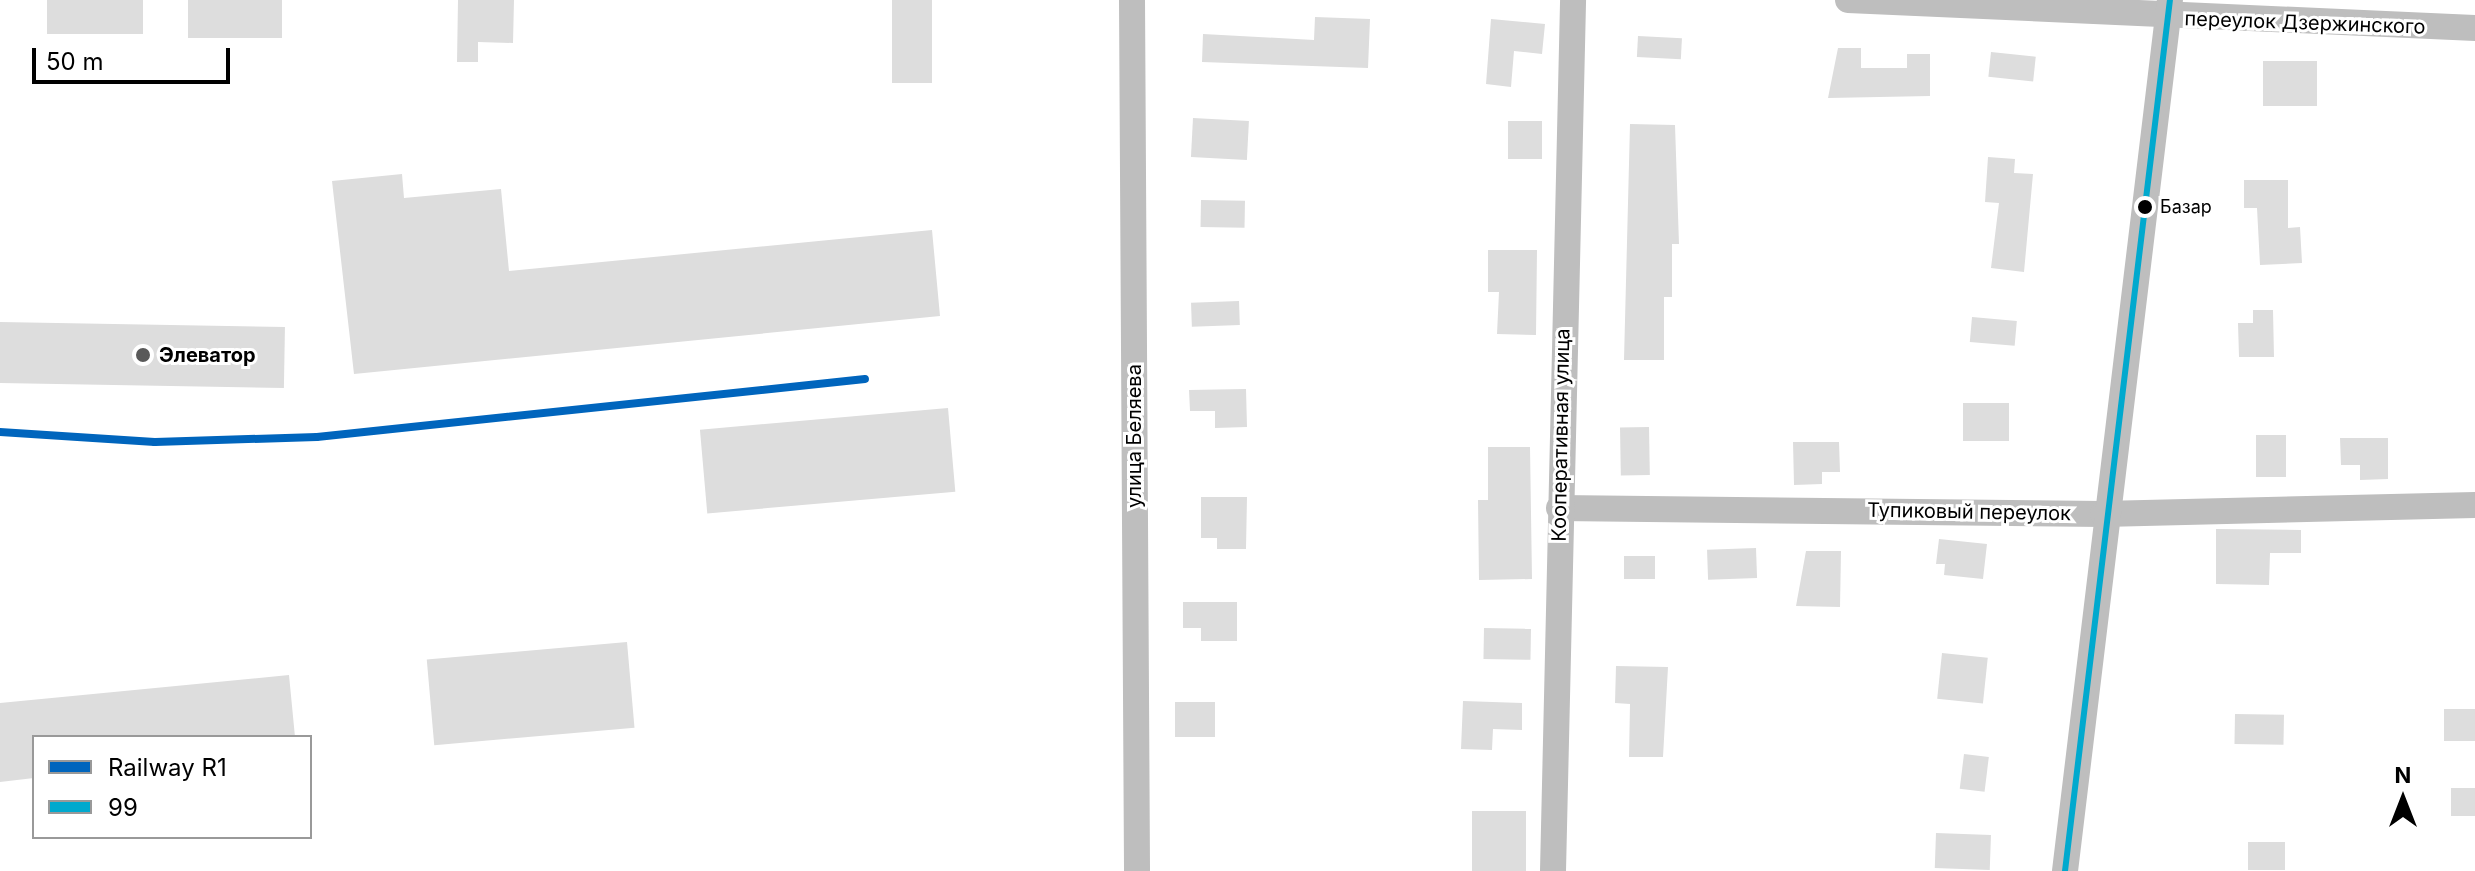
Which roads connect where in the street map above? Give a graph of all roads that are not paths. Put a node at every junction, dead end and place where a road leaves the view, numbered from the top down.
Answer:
1 (1132, 0) edge
2 (1573, 0) edge
3 (1848, 0) edge
4 (2170, 9) edge
5 (2475, 28) edge
6 (2475, 505) edge
7 (1559, 508) junction
8 (2103, 514) junction
9 (1137, 871) edge
10 (1553, 871) edge
11 (2065, 871) edge

1 - 9 street, улица Беляева
2 - 7 street, Кооперативная улица
3 - 4 street, переулок Дзержинского
4 - 5 street, переулок Дзержинского
4 - 8 street
6 - 8 street, Тупиковый переулок
7 - 8 street, Тупиковый переулок
7 - 10 street, Кооперативная улица
8 - 11 street

